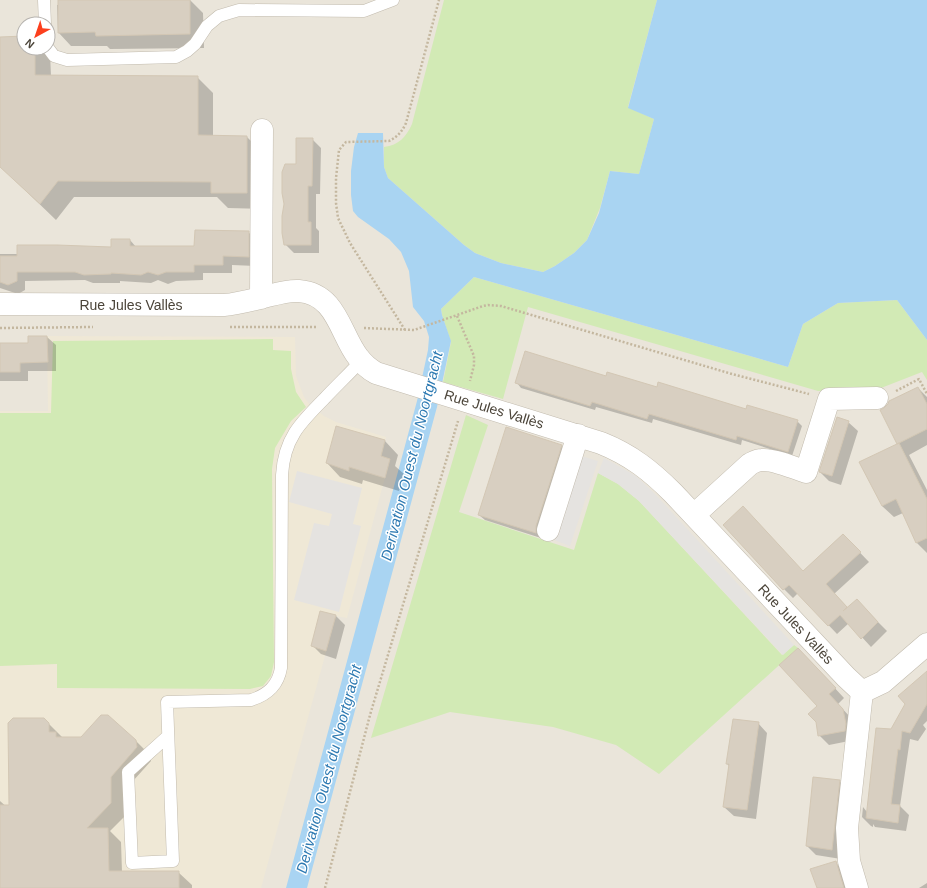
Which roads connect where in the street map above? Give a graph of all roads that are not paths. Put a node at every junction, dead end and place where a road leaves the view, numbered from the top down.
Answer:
1 (44, 0) edge
2 (393, 0) edge
3 (45, 16) edge
4 (54, 56) edge
5 (262, 130) dead end
6 (262, 298) junction
7 (0, 304) edge
8 (361, 361) junction
9 (877, 398) road end
10 (578, 435) junction
11 (694, 515) junction
12 (548, 530) dead end
13 (927, 644) edge
14 (862, 692) junction
15 (168, 736) junction
16 (857, 888) edge

1 - 3 lane
2 - 4 lane
5 - 6 street
6 - 7 street, Rue Jules Vallès
6 - 8 street, Rue Jules Vallès
8 - 10 street, Rue Jules Vallès
8 - 15 lane
9 - 11 street
10 - 11 street, Rue Jules Vallès
10 - 12 street
11 - 14 street, Rue Jules Vallès
13 - 14 street
14 - 16 street
15 - 15 lane

